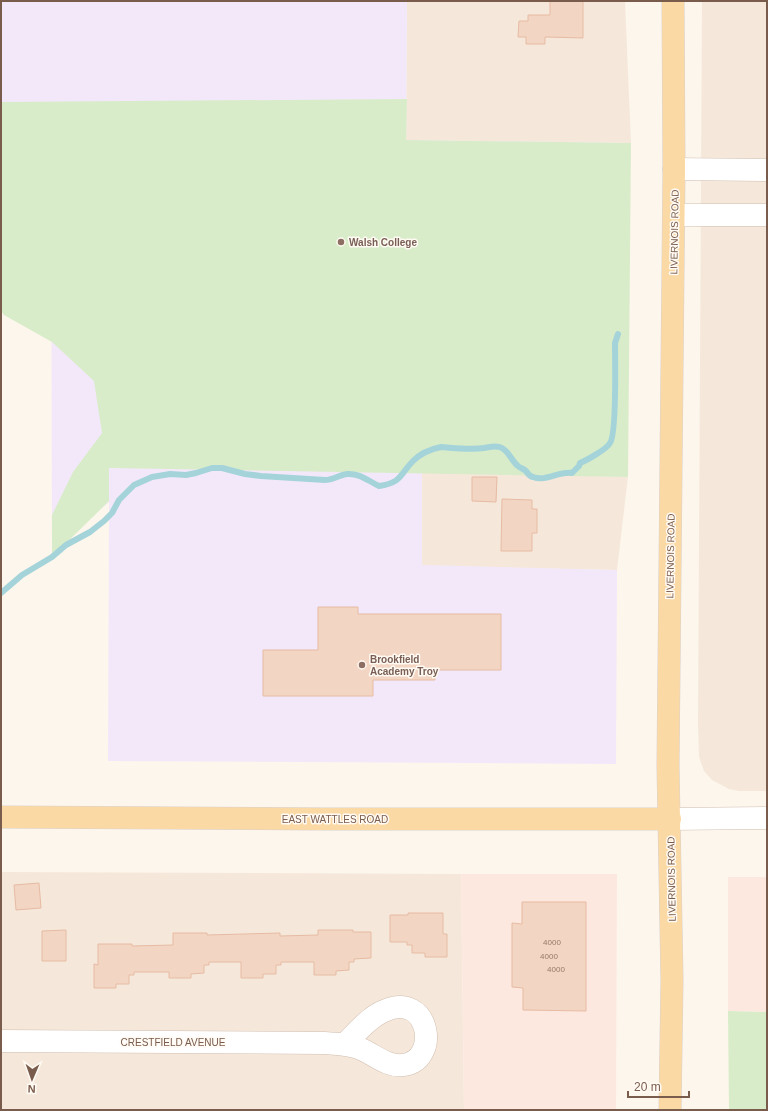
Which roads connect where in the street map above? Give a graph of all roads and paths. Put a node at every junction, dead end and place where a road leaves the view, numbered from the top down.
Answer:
1 (673, 1) edge
2 (674, 169) junction
3 (767, 170) edge
4 (674, 215) junction
5 (767, 215) edge
6 (1, 817) edge
7 (767, 818) edge
8 (670, 819) junction
9 (1, 1041) edge
10 (345, 1044) dead end
11 (670, 1110) edge

1 - 2 main road, LIVERNOIS ROAD
2 - 3 street
2 - 4 main road, LIVERNOIS ROAD
4 - 5 street
4 - 8 main road, LIVERNOIS ROAD
6 - 8 main road, EAST WATTLES ROAD
7 - 8 street
8 - 11 main road, LIVERNOIS ROAD
9 - 10 street, CRESTFIELD AVENUE

